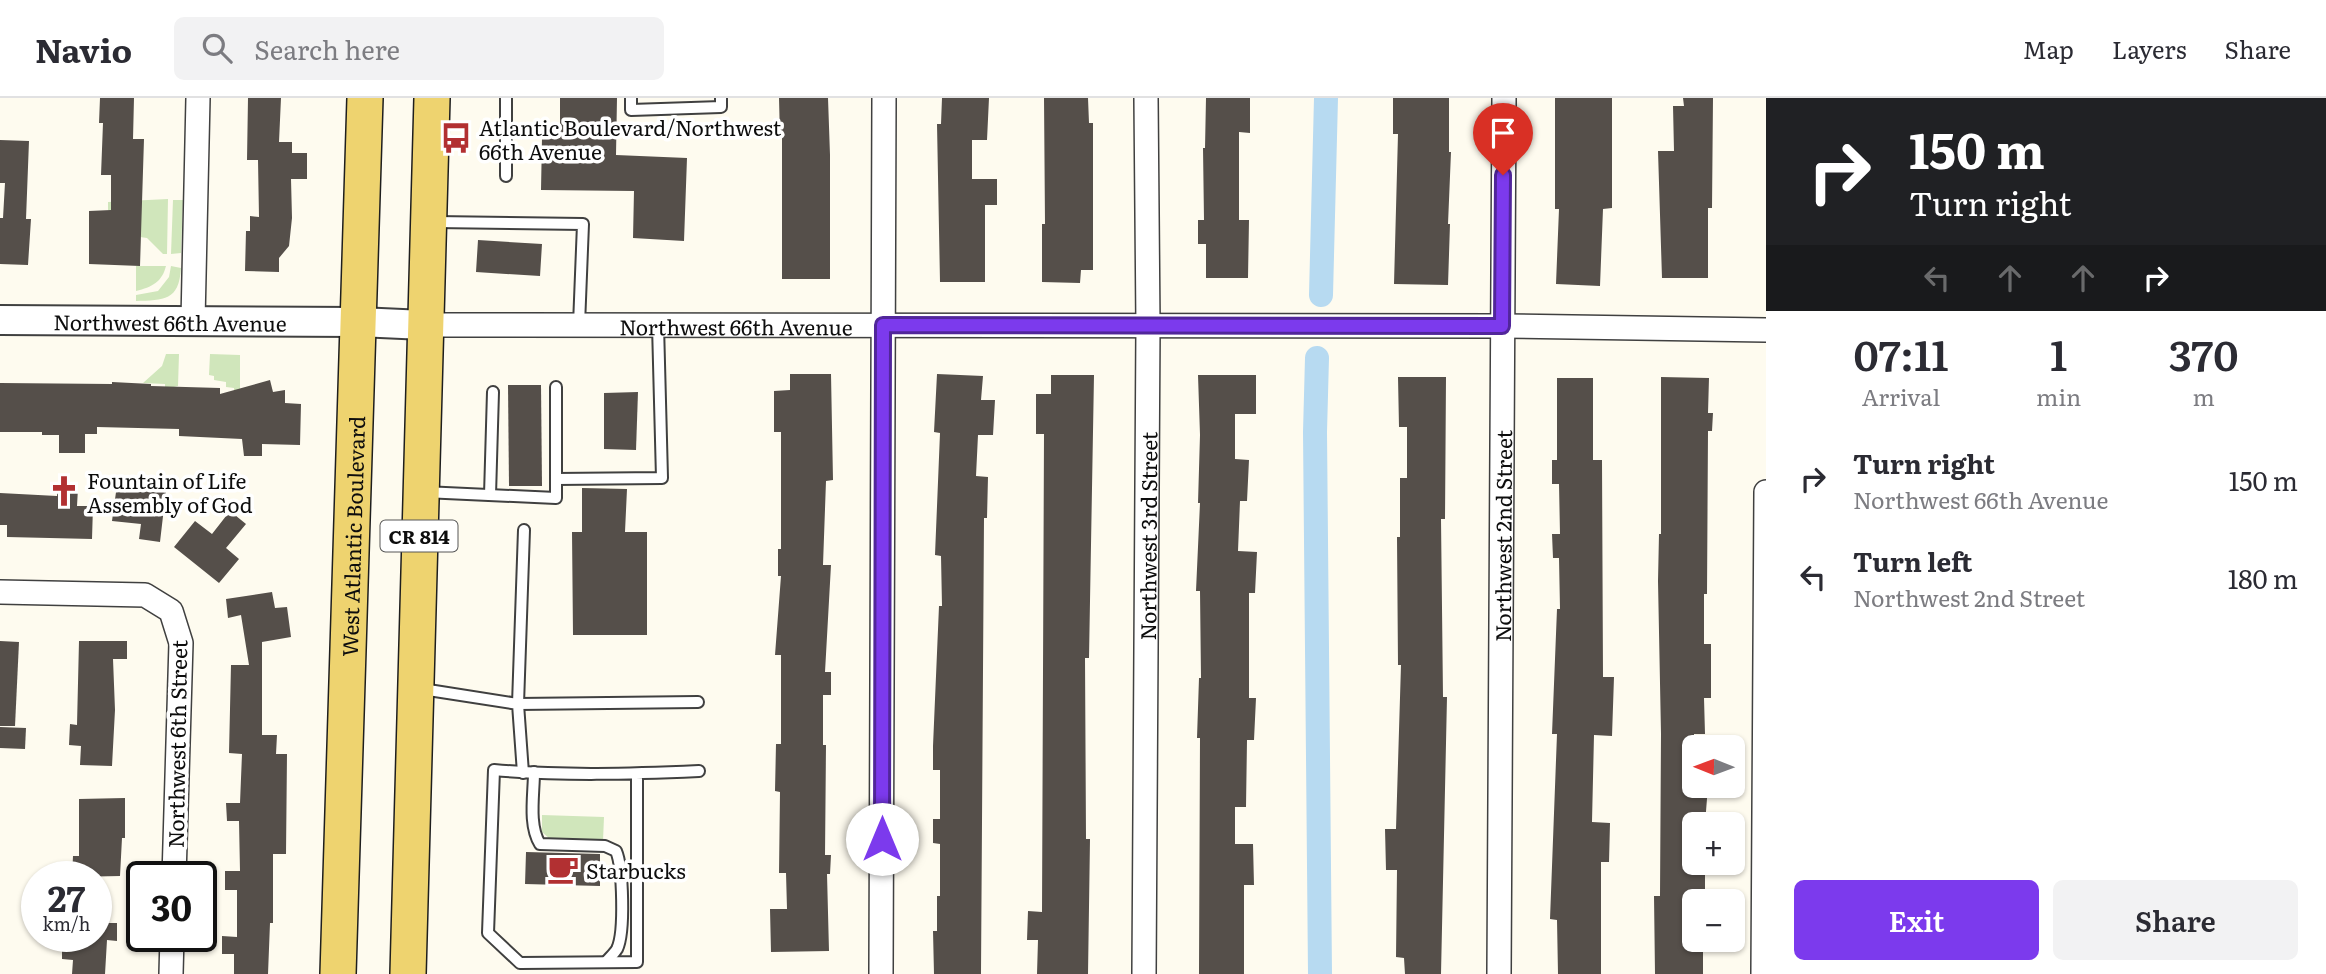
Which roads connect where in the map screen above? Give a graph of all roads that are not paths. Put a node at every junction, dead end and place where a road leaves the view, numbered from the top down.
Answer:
1 (198, 98) edge
2 (365, 98) edge
3 (432, 98) edge
4 (506, 98) edge
5 (631, 98) edge
6 (721, 98) edge
7 (884, 98) edge
8 (1146, 98) edge
9 (1504, 98) edge
10 (506, 176) dead end
11 (428, 222) junction
12 (0, 320) edge
13 (193, 320) junction
14 (359, 322) junction
15 (424, 325) junction
16 (579, 325) junction
17 (658, 325) junction
18 (883, 325) junction
19 (1149, 326) junction
20 (1502, 326) junction
21 (1766, 330) edge
22 (556, 387) dead end
23 (493, 392) dead end
24 (556, 479) junction
25 (420, 491) junction
26 (1766, 492) edge
27 (490, 495) junction
28 (524, 530) dead end
29 (0, 592) edge
30 (415, 688) junction
31 (698, 702) dead end
32 (518, 704) junction
33 (699, 771) dead end
34 (528, 773) junction
35 (637, 774) junction
36 (174, 861) edge
37 (172, 952) edge
38 (606, 962) junction
39 (171, 974) edge
40 (338, 974) edge
41 (408, 974) edge
42 (881, 974) edge
43 (1144, 974) edge
44 (1499, 974) edge
45 (1763, 974) edge

1 - 13 street
2 - 14 main road, West Atlantic Boulevard / CR 814
3 - 11 main road, CR 814
4 - 10 lane
5 - 6 lane
7 - 18 street
8 - 19 street, Northwest 3rd Street
9 - 20 street, Northwest 2nd Street
11 - 15 main road, CR 814
11 - 16 lane
12 - 13 street, Northwest 66th Avenue
13 - 14 street, Northwest 66th Avenue
14 - 15 street, Northwest 66th Avenue
14 - 40 main road, West Atlantic Boulevard / CR 814
15 - 16 street, Northwest 66th Avenue
15 - 25 main road, CR 814
16 - 17 street, Northwest 66th Avenue
17 - 18 street, Northwest 66th Avenue
17 - 24 lane
18 - 19 street, Northwest 66th Avenue
18 - 42 street
19 - 20 street, Northwest 66th Avenue
19 - 43 street, Northwest 3rd Street
20 - 21 street, Northwest 66th Avenue
20 - 44 street, Northwest 2nd Street
22 - 24 lane
23 - 27 lane
24 - 27 lane
25 - 27 lane
25 - 30 main road, CR 814
26 - 45 street
28 - 32 lane
29 - 36 street, Northwest 6th Street
30 - 32 lane
30 - 41 main road, CR 814
31 - 32 lane
32 - 34 lane
33 - 35 lane
34 - 35 lane
34 - 38 lane
34 - 38 lane
35 - 38 lane
37 - 39 street

